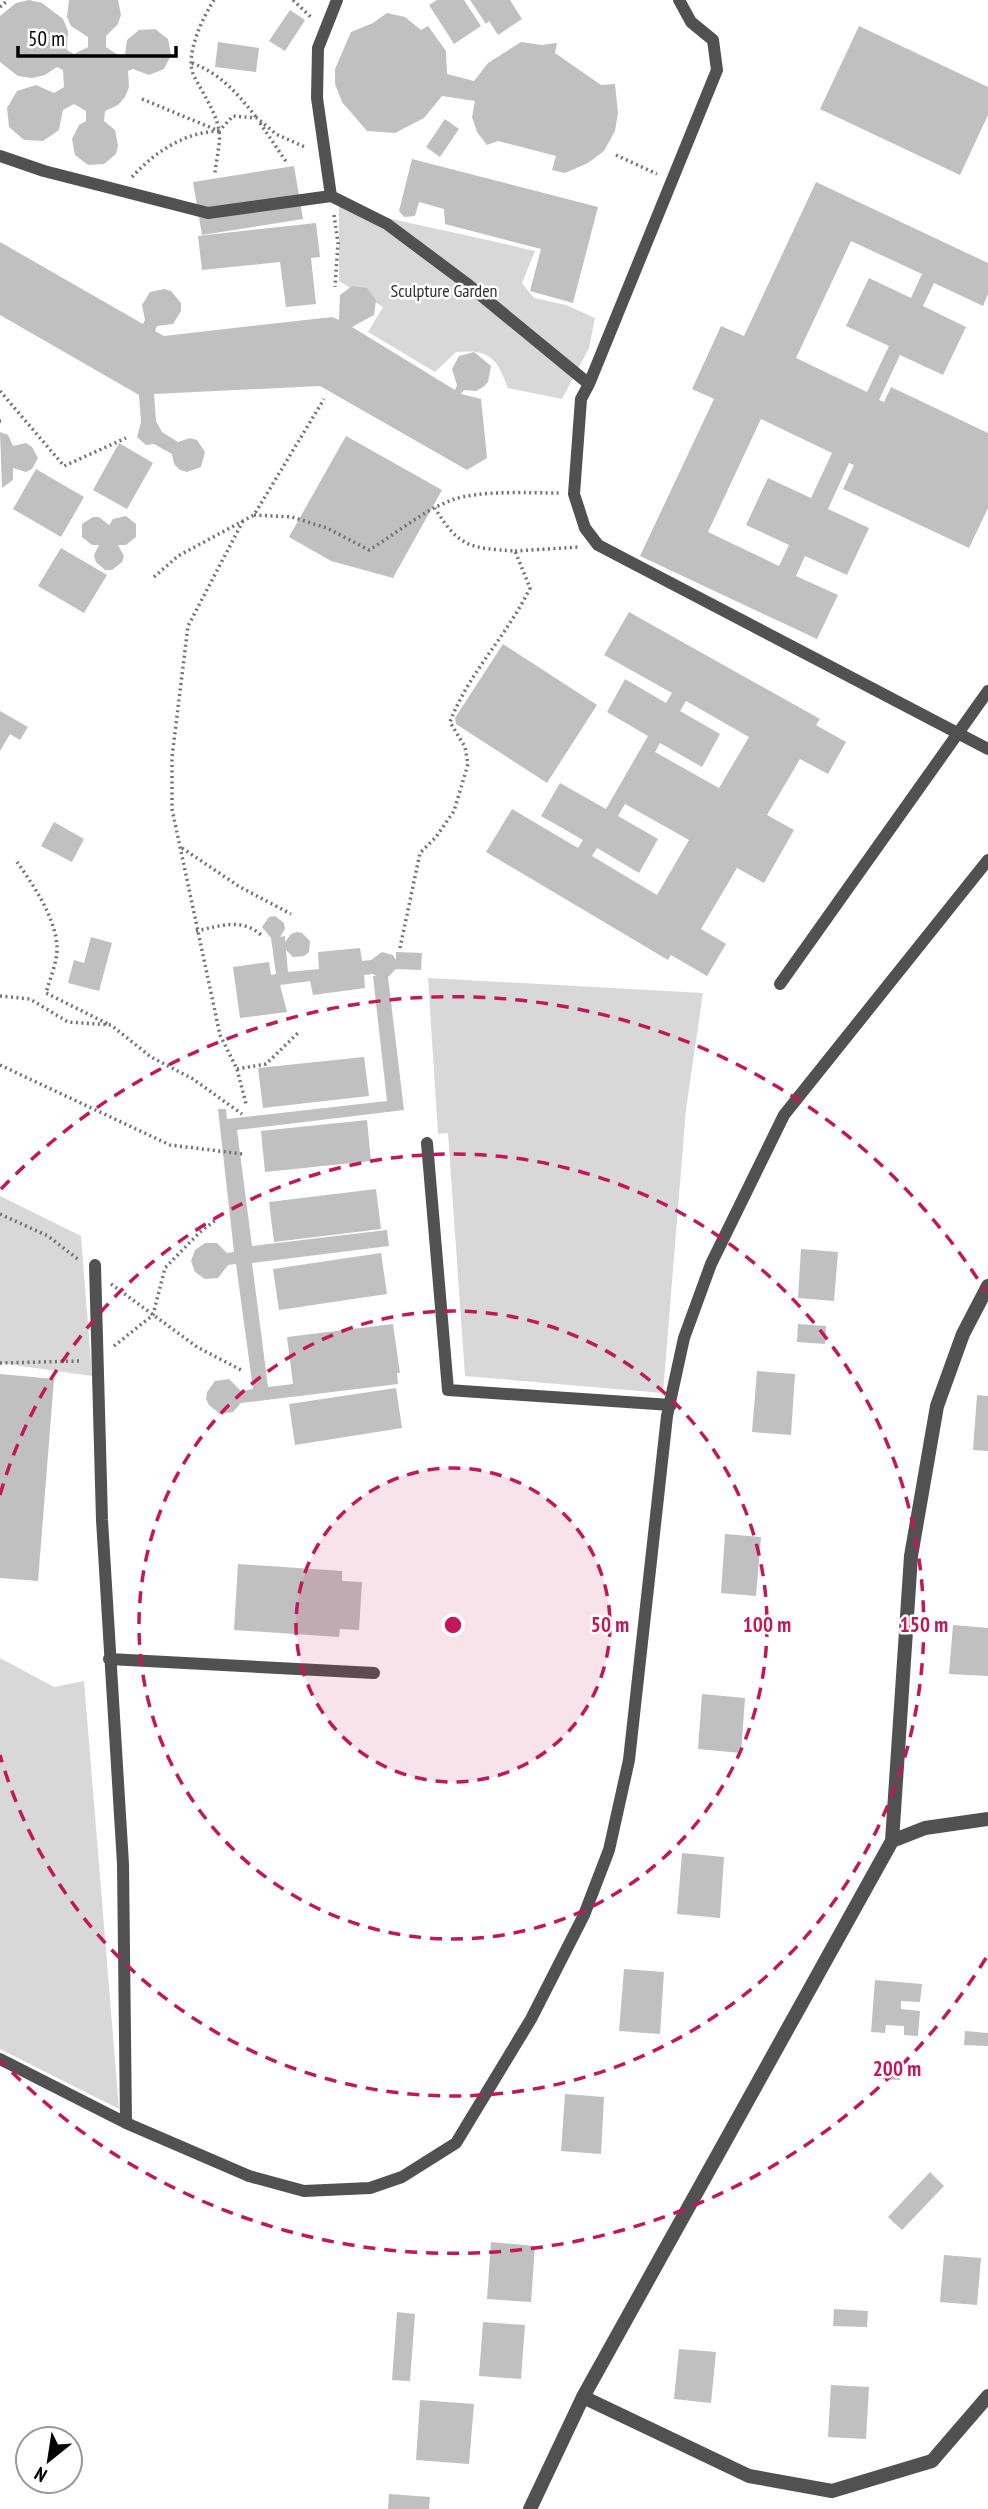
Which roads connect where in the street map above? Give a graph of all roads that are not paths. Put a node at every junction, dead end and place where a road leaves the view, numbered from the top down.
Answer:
1 (337, 0) edge
2 (679, 0) edge
3 (0, 156) edge
4 (331, 196) junction
5 (589, 384) junction
6 (988, 691) edge
7 (957, 732) junction
8 (988, 749) edge
9 (988, 860) edge
10 (780, 984) dead end
11 (427, 1143) dead end
12 (95, 1269) road end
13 (988, 1286) edge
14 (671, 1405) junction
15 (109, 1659) junction
16 (373, 1673) dead end
17 (988, 1819) edge
18 (892, 1841) junction
19 (0, 2059) edge
20 (126, 2123) junction
21 (988, 2396) edge
22 (583, 2397) junction
23 (530, 2509) edge

1 - 4 lane
2 - 5 lane
3 - 4 lane
4 - 5 lane
5 - 7 lane
6 - 7 lane
7 - 8 lane
7 - 10 lane
9 - 14 lane
11 - 14 lane
12 - 15 lane
13 - 18 street
14 - 20 lane
15 - 16 lane
15 - 20 lane
17 - 18 street
18 - 22 street
19 - 20 lane
21 - 22 street
22 - 23 street

